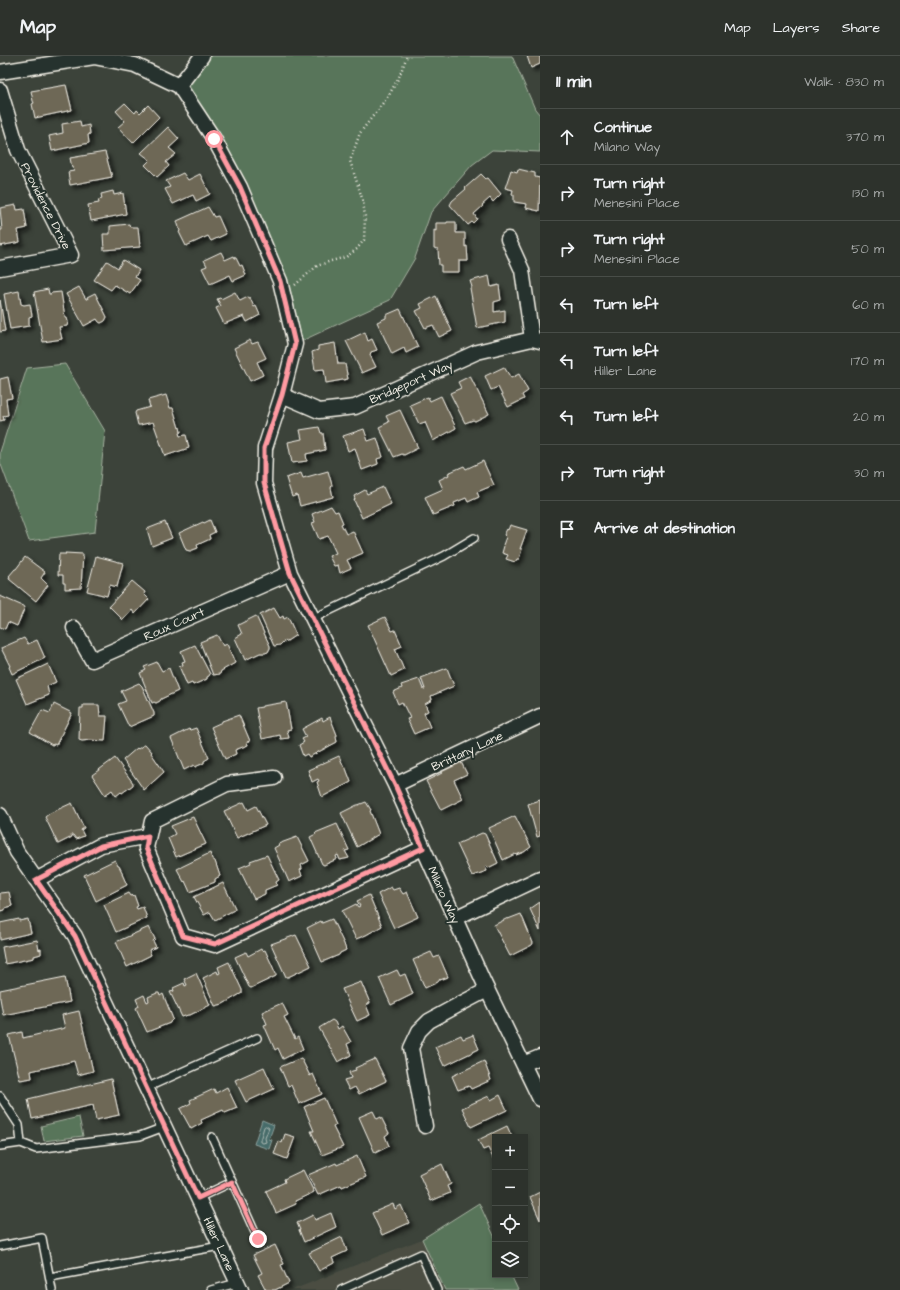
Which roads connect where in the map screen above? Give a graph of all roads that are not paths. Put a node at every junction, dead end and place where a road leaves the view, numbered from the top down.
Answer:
1 (202, 56) edge
2 (94, 57) edge
3 (0, 72) edge
4 (179, 86) junction
5 (0, 90) edge
6 (508, 239) dead end
7 (0, 268) edge
8 (536, 340) edge
9 (282, 395) junction
10 (474, 538) dead end
11 (290, 573) junction
12 (312, 618) junction
13 (74, 628) dead end
14 (540, 716) edge
15 (274, 778) dead end
16 (395, 785) junction
17 (0, 815) edge
18 (4, 831) edge
19 (148, 836) junction
20 (423, 848) junction
21 (540, 878) edge
22 (36, 880) junction
23 (455, 918) junction
24 (488, 990) junction
25 (257, 1038) dead end
26 (540, 1056) edge
27 (523, 1064) junction
28 (146, 1088) junction
29 (0, 1096) edge
30 (540, 1099) edge
31 (426, 1126) dead end
32 (164, 1127) junction
33 (212, 1137) dead end
34 (21, 1143) junction
35 (0, 1146) edge
36 (232, 1182) junction
37 (198, 1198) junction
38 (258, 1239) dead end
39 (0, 1246) edge
40 (220, 1246) junction
41 (50, 1277) junction
42 (239, 1287) edge
43 (52, 1290) edge
44 (212, 1290) edge
45 (341, 1290) edge
46 (437, 1290) edge

1 - 4 street
2 - 3 street
2 - 4 street
4 - 9 street, Milano Way
5 - 7 street, Providence Drive
6 - 8 street
8 - 9 street, Bridgeport Way
9 - 11 street, Milano Way
10 - 12 lane
11 - 12 street, Milano Way
11 - 13 street, Roux Court
12 - 16 street, Milano Way
14 - 16 street, Brittany Lane
15 - 19 street
16 - 20 street, Milano Way
17 - 18 street, Hiller Lane
18 - 22 street, Hiller Lane
19 - 20 street
19 - 22 street
20 - 23 street, Milano Way
21 - 23 street
22 - 28 street, Hiller Lane
23 - 24 street, Milano Way
24 - 27 street, Milano Way
24 - 31 street
25 - 28 lane
26 - 27 street
27 - 30 street, Milano Way
28 - 32 street, Hiller Lane
29 - 34 lane
32 - 34 lane
32 - 37 street, Hiller Lane
33 - 36 lane
34 - 35 lane
36 - 37 lane
36 - 38 lane
37 - 40 street, Hiller Lane
39 - 41 lane
40 - 41 lane
40 - 42 street, Hiller Lane
41 - 43 lane
42 - 44 lane
45 - 46 lane

